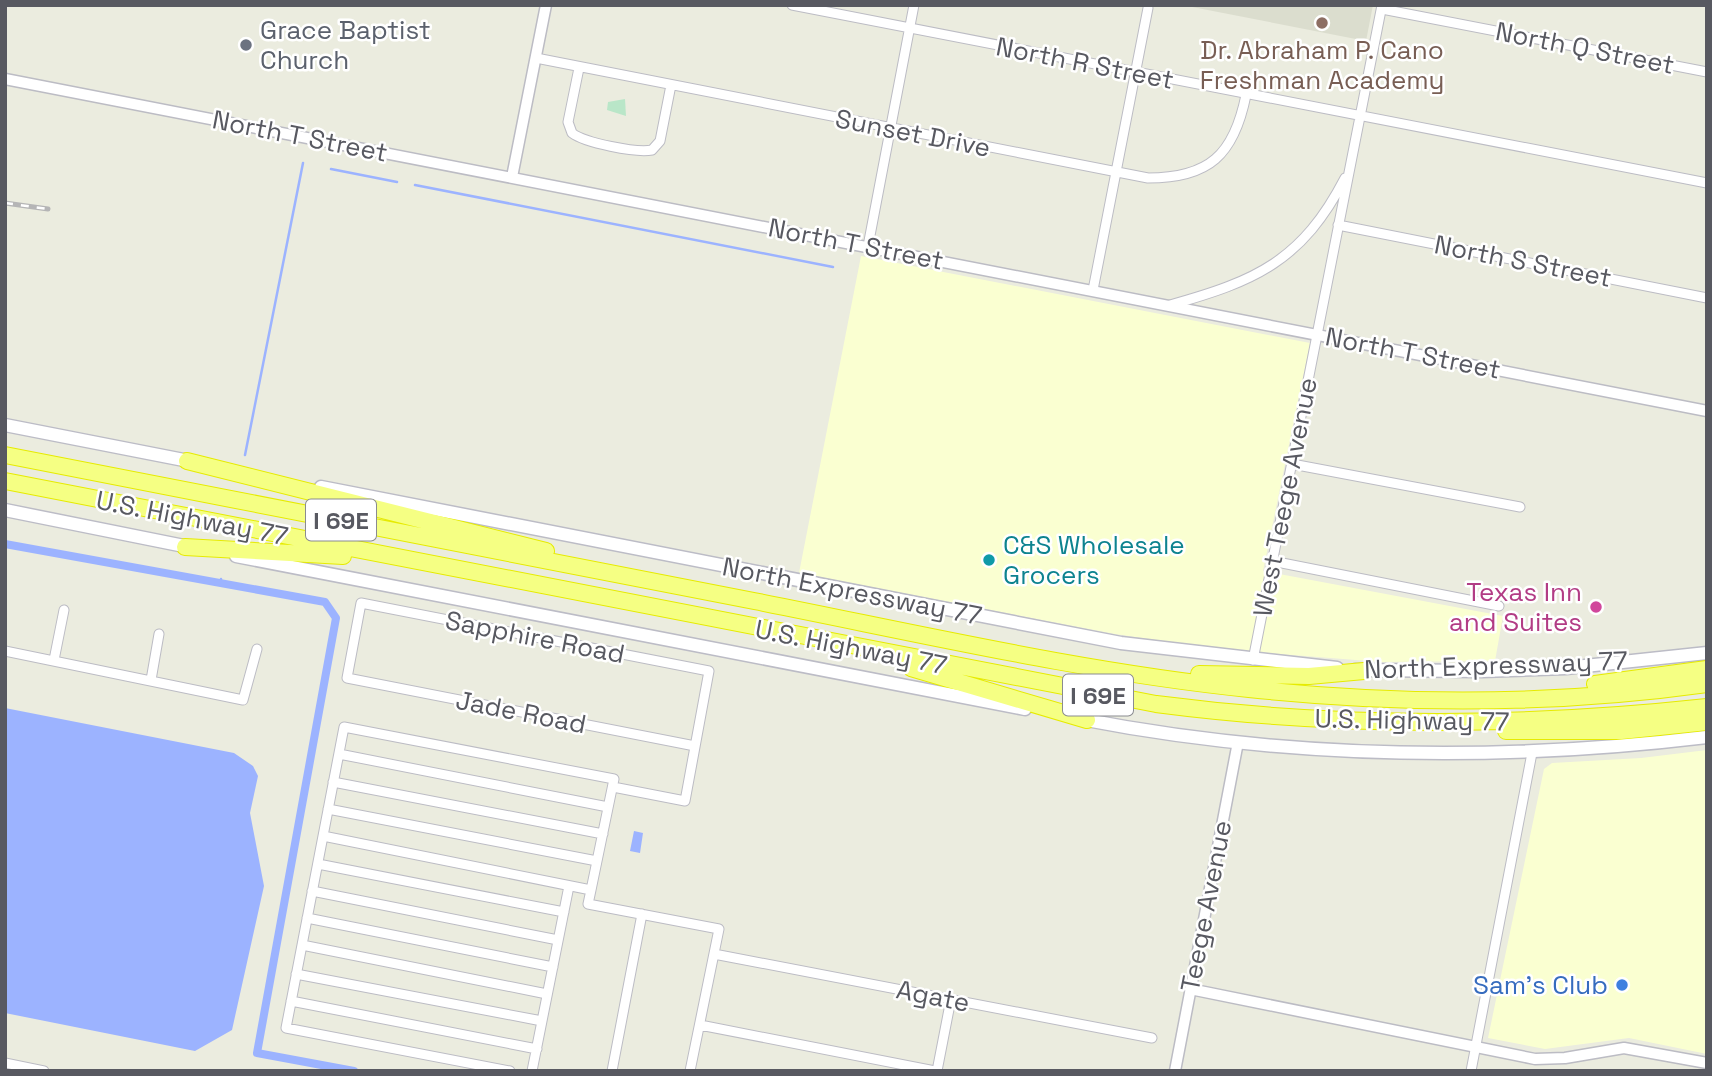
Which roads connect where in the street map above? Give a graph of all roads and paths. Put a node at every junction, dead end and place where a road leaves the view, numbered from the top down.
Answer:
1 (546, 5) edge
2 (793, 5) edge
3 (914, 5) edge
4 (1382, 7) edge
5 (1148, 8) dead end
6 (910, 28) junction
7 (536, 58) junction
8 (579, 68) junction
9 (1707, 72) edge
10 (1136, 73) junction
11 (5, 79) edge
12 (671, 85) junction
13 (1246, 95) junction
14 (1360, 117) junction
15 (890, 128) junction
16 (1350, 167) junction
17 (1116, 172) junction
18 (512, 177) junction
19 (1707, 183) edge
20 (1338, 225) junction
21 (868, 246) junction
22 (1093, 290) junction
23 (1707, 298) edge
24 (1170, 305) junction
25 (1317, 334) junction
26 (1707, 411) edge
27 (5, 425) edge
28 (5, 456) edge
29 (187, 461) junction
30 (1292, 464) junction
31 (5, 481) edge
32 (1520, 507) dead end
33 (5, 510) edge
34 (185, 547) junction
35 (1272, 561) junction
36 (494, 577) junction
37 (677, 586) junction
38 (1500, 606) dead end
39 (64, 610) dead end
40 (756, 629) junction
41 (159, 634) dead end
42 (257, 649) dead end
43 (5, 651) edge
44 (1707, 653) edge
45 (54, 660) junction
46 (1252, 660) junction
47 (1707, 669) edge
48 (1364, 671) junction
49 (1138, 673) junction
50 (346, 678) joint
51 (150, 680) junction
52 (1707, 684) edge
53 (1458, 698) junction
54 (1707, 707) edge
55 (1087, 720) junction
56 (1707, 722) edge
57 (1444, 724) junction
58 (1707, 737) edge
59 (1238, 742) junction
60 (695, 746) junction
61 (1532, 753) junction
62 (339, 754) junction
63 (333, 782) junction
64 (612, 787) junction
65 (608, 807) junction
66 (328, 810) junction
67 (603, 834) junction
68 (323, 836) junction
69 (597, 861) junction
70 (318, 864) junction
71 (569, 886) junction
72 (591, 890) junction
73 (312, 891) junction
74 (564, 912) junction
75 (642, 914) junction
76 (307, 918) junction
77 (558, 940) junction
78 (302, 946) junction
79 (714, 954) junction
80 (553, 967) junction
81 (296, 974) junction
82 (1190, 989) junction
83 (547, 994) junction
84 (951, 999) junction
85 (291, 1001) junction
86 (542, 1021) junction
87 (700, 1025) junction
88 (1152, 1038) dead end
89 (1476, 1046) junction
90 (537, 1048) junction
91 (5, 1063) edge
92 (1707, 1063) edge
93 (44, 1071) edge
94 (510, 1071) edge
95 (532, 1071) edge
96 (612, 1071) edge
97 (690, 1071) edge
98 (936, 1071) edge
99 (1175, 1071) edge
100 (1471, 1071) edge

1 - 7 street
2 - 6 street, North R Street
3 - 6 street
4 - 9 street, North Q Street
4 - 14 street, West Teege Avenue
5 - 10 street
6 - 10 street, North R Street
6 - 15 street
7 - 8 street, Sunset Drive
7 - 18 street
8 - 12 street, Sunset Drive
8 - 12 street
10 - 13 street, North R Street
10 - 17 street
11 - 18 street, North T Street
12 - 15 street, Sunset Drive
13 - 14 street, North R Street
13 - 17 street, Sunset Drive
14 - 16 street, West Teege Avenue
14 - 19 street, North R Street
15 - 17 street, Sunset Drive
15 - 21 street
16 - 20 street, West Teege Avenue
16 - 24 street
17 - 22 street
18 - 21 street, North T Street
20 - 23 street, North S Street
20 - 25 street, West Teege Avenue
21 - 22 street, North T Street
22 - 24 street, North T Street
24 - 25 street, North T Street
25 - 26 street, North T Street
25 - 30 street, West Teege Avenue
27 - 29 main road, North Expressway 77
28 - 37 highway, U.S. Highway 77 / I 69E
29 - 37 highway
29 - 46 main road, North Expressway 77
30 - 32 street
30 - 35 street, West Teege Avenue
31 - 36 highway, U.S. Highway 77 / I 69E
33 - 34 main road
34 - 36 highway
34 - 55 main road
35 - 38 street
35 - 46 street, West Teege Avenue
36 - 40 highway, U.S. Highway 77 / I 69E
37 - 49 highway, U.S. Highway 77 / I 69E
39 - 45 street
40 - 55 highway
40 - 57 highway, U.S. Highway 77 / I 69E
41 - 51 street
42 - 51 street
43 - 45 street
44 - 48 main road, North Expressway 77
45 - 51 street
46 - 48 main road, North Expressway 77
47 - 53 highway
48 - 49 highway
49 - 53 highway, U.S. Highway 77 / I 69E
50 - 60 street, Jade Road
50 - 60 street, Sapphire Road
52 - 53 highway, U.S. Highway 77 / I 69E
54 - 57 highway, U.S. Highway 77 / I 69E
55 - 59 main road
56 - 57 highway
58 - 61 main road
59 - 61 main road
59 - 82 street, Teege Avenue
60 - 64 street
61 - 89 street
62 - 63 street
62 - 64 street
62 - 65 street
63 - 66 street
63 - 67 street
64 - 65 street
65 - 67 street
66 - 68 street
66 - 69 street
67 - 69 street
68 - 70 street
68 - 71 street
69 - 72 street
70 - 73 street
70 - 74 street
71 - 72 street
71 - 74 street
72 - 75 street
73 - 76 street
73 - 77 street
74 - 77 street
75 - 79 street
75 - 96 street
76 - 78 street
76 - 80 street
77 - 80 street
78 - 81 street
78 - 83 street
79 - 84 street, Agate
79 - 87 street
80 - 83 street
81 - 85 street
81 - 86 street
82 - 89 street
82 - 99 street, Teege Avenue
83 - 86 street
84 - 88 street, Agate
84 - 98 street
85 - 90 street
85 - 94 street
86 - 90 street
87 - 97 street
87 - 98 street
89 - 92 street
89 - 100 street
90 - 95 street
91 - 93 street

